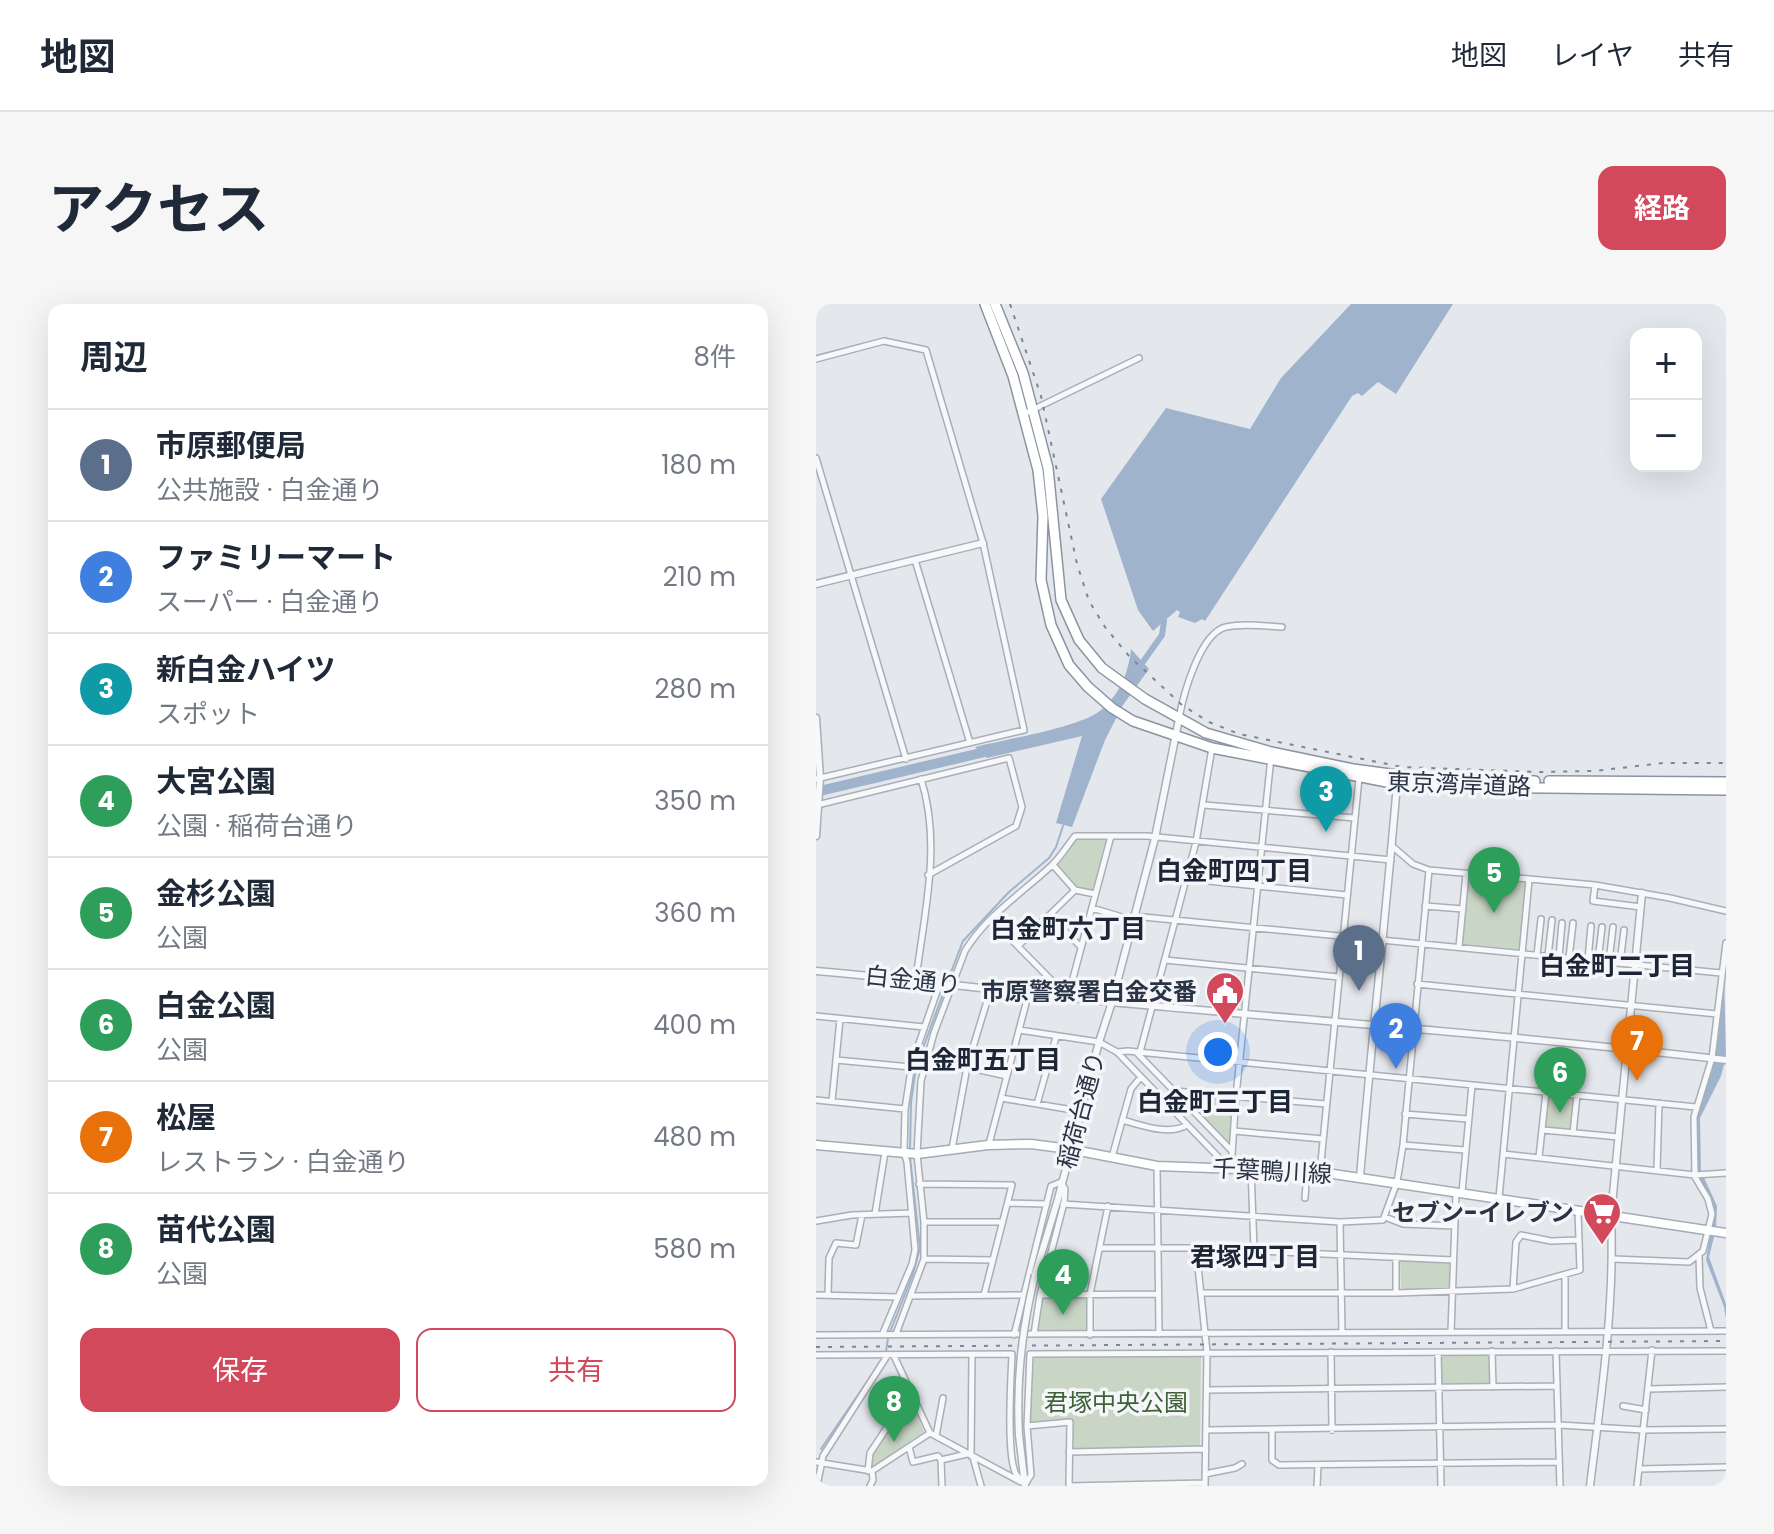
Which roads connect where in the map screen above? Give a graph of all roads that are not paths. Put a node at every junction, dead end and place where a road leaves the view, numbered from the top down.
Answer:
1 (985, 304) edge
2 (995, 304) edge
3 (1139, 358) dead end
4 (816, 359) edge
5 (1029, 412) junction
6 (816, 458) edge
7 (983, 543) junction
8 (915, 560) junction
9 (852, 575) junction
10 (816, 584) edge
11 (1282, 627) dead end
12 (816, 718) edge
13 (1179, 719) junction
14 (1175, 737) junction
15 (970, 743) junction
16 (1212, 748) junction
17 (1271, 757) junction
18 (906, 759) junction
19 (1359, 778) junction
20 (818, 779) edge
21 (921, 779) junction
22 (1726, 782) edge
23 (1397, 784) junction
24 (1726, 790) edge
25 (817, 805) edge
26 (1204, 805) junction
27 (1264, 811) junction
28 (1355, 818) junction
29 (816, 836) edge
30 (1111, 836) junction
31 (1155, 838) junction
32 (1196, 842) junction
33 (1392, 846) junction
34 (1261, 848) junction
35 (1351, 856) junction
36 (1391, 860) junction
37 (1053, 865) junction
38 (1429, 870) junction
39 (1466, 874) junction
40 (928, 875) junction
41 (1188, 879) junction
42 (1529, 880) junction
43 (1595, 885) junction
44 (1257, 886) junction
45 (1075, 890) junction
46 (1642, 893) junction
47 (1095, 894) junction
48 (1347, 895) junction
49 (1425, 906) junction
50 (1641, 907) junction
51 (1092, 908) junction
52 (1463, 909) junction
53 (1726, 911) edge
54 (1049, 916) junction
55 (1132, 918) junction
56 (991, 919) junction
57 (1176, 919) junction
58 (1541, 919) dead end
59 (1552, 920) dead end
60 (1562, 923) dead end
61 (1573, 923) dead end
62 (1253, 926) junction
63 (1591, 926) dead end
64 (1602, 927) dead end
65 (1613, 927) dead end
66 (1624, 930) dead end
67 (1343, 936) junction
68 (1384, 940) junction
69 (1726, 943) edge
70 (1421, 944) junction
71 (1018, 946) junction
72 (1080, 946) junction
73 (1459, 947) junction
74 (1522, 953) junction
75 (1537, 955) junction
76 (1548, 956) junction
77 (1559, 957) junction
78 (1569, 958) junction
79 (1165, 960) junction
80 (1588, 960) junction
81 (1598, 961) junction
82 (1609, 962) junction
83 (1620, 963) junction
84 (1635, 964) junction
85 (1250, 968) junction
86 (816, 971) edge
87 (1721, 973) junction
88 (1339, 977) junction
89 (916, 979) junction
90 (940, 982) junction
91 (954, 984) junction
92 (1417, 984) junction
93 (991, 988) junction
94 (1029, 992) junction
95 (1518, 994) junction
96 (1068, 997) junction
97 (1112, 1002) junction
98 (1153, 1004) junction
99 (1632, 1005) junction
100 (1245, 1013) junction
101 (1717, 1014) junction
102 (816, 1016) edge
103 (840, 1019) junction
104 (1334, 1021) junction
105 (1373, 1024) junction
106 (924, 1027) junction
107 (1413, 1028) junction
108 (1019, 1030) junction
109 (1056, 1037) junction
110 (1513, 1039) junction
111 (1099, 1042) junction
112 (1628, 1050) junction
113 (1117, 1052) junction
114 (1138, 1052) junction
115 (926, 1058) junction
116 (1712, 1058) junction
117 (836, 1060) junction
118 (1726, 1060) edge
119 (1240, 1063) junction
120 (911, 1067) junction
121 (967, 1067) junction
122 (1330, 1071) junction
123 (1368, 1074) junction
124 (1007, 1076) junction
125 (1140, 1078) junction
126 (1408, 1078) junction
127 (1472, 1085) junction
128 (1509, 1088) junction
129 (1174, 1091) junction
130 (1546, 1092) junction
131 (1577, 1095) junction
132 (1236, 1096) junction
133 (1001, 1098) junction
134 (816, 1100) edge
135 (1623, 1100) junction
136 (832, 1101) junction
137 (1659, 1103) junction
138 (1037, 1104) junction
139 (1326, 1104) junction
140 (1696, 1107) junction
141 (905, 1109) junction
142 (1079, 1111) junction
143 (1405, 1114) junction
144 (1468, 1119) junction
145 (1122, 1120) junction
146 (1187, 1125) junction
147 (1543, 1130) junction
148 (1234, 1131) junction
149 (1573, 1133) junction
150 (1619, 1137) junction
151 (1323, 1139) junction
152 (816, 1145) edge
153 (988, 1145) junction
154 (1403, 1145) junction
155 (952, 1149) junction
156 (1069, 1149) junction
157 (1231, 1150) junction
158 (1466, 1150) junction
159 (885, 1152) junction
160 (904, 1153) junction
161 (917, 1154) junction
162 (1503, 1154) junction
163 (1539, 1157) junction
164 (1111, 1158) junction
165 (1617, 1165) junction
166 (1157, 1166) junction
167 (1229, 1167) junction
168 (1251, 1168) junction
169 (1657, 1170) junction
170 (1307, 1171) junction
171 (1320, 1172) junction
172 (1726, 1173) edge
173 (1697, 1175) junction
174 (1360, 1177) junction
175 (1061, 1182) junction
176 (1397, 1182) junction
177 (919, 1184) junction
178 (1459, 1192) junction
179 (1305, 1198) dead end
180 (1499, 1198) junction
181 (1007, 1203) junction
182 (1047, 1204) junction
183 (1063, 1204) junction
184 (1108, 1206) junction
185 (1156, 1208) junction
186 (1578, 1210) junction
187 (912, 1213) junction
188 (875, 1214) junction
189 (862, 1215) junction
190 (1254, 1215) junction
191 (1611, 1215) junction
192 (1385, 1217) junction
193 (816, 1221) edge
194 (924, 1222) junction
195 (1002, 1222) junction
196 (1340, 1222) junction
197 (1455, 1226) junction
198 (1715, 1232) edge
199 (1579, 1240) junction
200 (1100, 1248) junction
201 (1157, 1248) junction
202 (1196, 1248) junction
203 (1254, 1250) junction
204 (1340, 1254) junction
205 (1699, 1256) junction
206 (1396, 1257) junction
207 (924, 1259) junction
208 (1613, 1259) junction
209 (993, 1260) junction
210 (1453, 1260) junction
211 (1565, 1275) junction
212 (1513, 1289) junction
213 (1452, 1292) junction
214 (1202, 1293) junction
215 (1341, 1293) junction
216 (1396, 1293) junction
217 (1090, 1294) junction
218 (1157, 1294) junction
219 (816, 1295) edge
220 (828, 1295) junction
221 (984, 1295) junction
222 (1022, 1295) junction
223 (1040, 1295) junction
224 (910, 1296) junction
225 (898, 1297) junction
226 (1565, 1331) junction
227 (1607, 1331) junction
228 (1711, 1331) junction
229 (1726, 1331) edge
230 (1451, 1332) junction
231 (883, 1333) junction
232 (1205, 1333) junction
233 (1342, 1333) junction
234 (896, 1334) junction
235 (1034, 1334) junction
236 (1159, 1334) junction
237 (816, 1335) edge
238 (1014, 1335) junction
239 (1090, 1335) junction
240 (1605, 1350) junction
241 (1652, 1350) junction
242 (1492, 1351) junction
243 (1556, 1351) junction
244 (1726, 1351) edge
245 (1207, 1352) junction
246 (1331, 1352) junction
247 (1438, 1352) junction
248 (816, 1355) edge
249 (972, 1355) junction
250 (891, 1356) junction
251 (1557, 1386) junction
252 (1439, 1387) junction
253 (1493, 1387) junction
254 (1726, 1387) edge
255 (1331, 1388) junction
256 (1649, 1389) junction
257 (1207, 1390) junction
258 (910, 1392) junction
259 (943, 1398) dead end
260 (1623, 1406) dead end
261 (1646, 1410) junction
262 (1559, 1425) junction
263 (1027, 1426) junction
264 (1597, 1426) junction
265 (1439, 1427) junction
266 (1726, 1429) edge
267 (1207, 1430) junction
268 (1272, 1430) junction
269 (1332, 1430) junction
270 (1643, 1430) junction
271 (933, 1434) junction
272 (909, 1447) junction
273 (1206, 1449) junction
274 (1069, 1452) junction
275 (970, 1455) junction
276 (941, 1460) junction
277 (1559, 1462) junction
278 (818, 1463) edge
279 (1242, 1464) dead end
280 (1441, 1464) junction
281 (1318, 1466) junction
282 (1726, 1467) edge
283 (1639, 1469) junction
284 (870, 1471) junction
285 (1205, 1474) junction
286 (1205, 1484) edge
287 (1025, 1485) edge
288 (817, 1486) edge
289 (870, 1486) edge
290 (942, 1486) edge
291 (981, 1486) edge
292 (1317, 1486) edge
293 (1441, 1486) edge
294 (1560, 1486) edge
295 (1590, 1486) edge
296 (1637, 1486) edge

1 - 5 highway, 東京湾岸道路
2 - 5 highway, 東京湾岸道路
3 - 5 street
4 - 7 street
5 - 13 highway, 東京湾岸道路
5 - 14 highway, 東京湾岸道路
6 - 9 street
7 - 8 street
7 - 15 street
8 - 9 street
8 - 15 street
9 - 10 street
9 - 18 street
11 - 13 street
12 - 20 street
13 - 14 street, 稲荷台通り
13 - 17 highway, 東京湾岸道路
14 - 16 highway, 東京湾岸道路
14 - 31 street, 稲荷台通り
15 - 18 street
16 - 17 highway, 東京湾岸道路
16 - 26 street
17 - 19 highway, 東京湾岸道路
17 - 22 highway, 東京湾岸道路
17 - 27 street
18 - 20 street
19 - 23 highway, 東京湾岸道路
19 - 28 street
20 - 25 street
21 - 25 street
21 - 40 street
21 - 40 street
23 - 24 highway, 東京湾岸道路
23 - 33 street
25 - 29 street
26 - 27 street
26 - 32 street
27 - 28 street
27 - 34 street
28 - 35 street
30 - 31 street
30 - 37 street
30 - 47 street
31 - 32 street
31 - 55 street, 稲荷台通り
32 - 34 street
32 - 41 street
33 - 36 street
33 - 38 street
34 - 35 street
34 - 44 street
35 - 36 street
35 - 48 street
36 - 68 street
37 - 45 street
37 - 56 street
38 - 39 street
38 - 49 street
39 - 42 street
39 - 52 street
40 - 89 street
41 - 44 street
41 - 57 street
42 - 43 street
42 - 74 street
43 - 46 street
43 - 50 street
44 - 48 street
44 - 62 street
45 - 47 street
45 - 54 street
46 - 50 street
46 - 53 street
47 - 51 street
48 - 67 street
49 - 52 street
49 - 70 street
50 - 84 street
51 - 55 street
51 - 72 street
52 - 73 street
54 - 71 street
54 - 72 street
55 - 57 street
55 - 97 street, 稲荷台通り
56 - 71 street
56 - 91 street
57 - 62 street
57 - 79 street
58 - 75 street
59 - 76 street
60 - 77 street
61 - 78 street
62 - 67 street
62 - 85 street
63 - 80 street
64 - 81 street
65 - 82 street
66 - 83 street
67 - 68 street
67 - 88 street
68 - 70 street
68 - 105 street
69 - 87 street
70 - 73 street
70 - 92 street
71 - 96 street
72 - 96 street
73 - 74 street
74 - 75 street
74 - 95 street
75 - 76 street
76 - 77 street
77 - 78 street
78 - 80 street
79 - 85 street
79 - 98 street
80 - 81 street
81 - 82 street
82 - 83 street
83 - 84 street
84 - 87 street
84 - 99 street
85 - 88 street
85 - 100 street
86 - 89 street, 白金通り
87 - 101 street
88 - 104 street
89 - 90 street, 白金通り
90 - 91 street, 白金通り
90 - 106 street
91 - 93 street, 白金通り
91 - 115 street
92 - 95 street
92 - 107 street
93 - 94 street, 白金通り
93 - 121 street
94 - 96 street, 白金通り
94 - 108 street
95 - 99 street
95 - 110 street
96 - 97 street, 白金通り
97 - 98 street, 白金通り
97 - 111 street, 稲荷台通り
98 - 100 street, 白金通り
98 - 114 street
99 - 101 street
99 - 112 street
100 - 104 street, 白金通り
100 - 119 street
101 - 116 street
102 - 103 street
103 - 106 street
103 - 117 street
104 - 105 street, 白金通り
104 - 122 street
105 - 107 street, 白金通り
105 - 123 street
106 - 120 street
107 - 110 street, 白金通り
107 - 126 street
108 - 109 street
108 - 124 street
109 - 111 street
109 - 138 street
110 - 112 street, 白金通り
110 - 128 street
111 - 113 street
111 - 142 street, 稲荷台通り
112 - 116 street, 白金通り
112 - 135 street
113 - 114 street
113 - 125 street
114 - 119 street
114 - 129 street
115 - 121 street
115 - 161 street
116 - 118 street, 白金通り
116 - 140 street
117 - 120 street
117 - 136 street
119 - 122 street
119 - 132 street
120 - 141 street
121 - 124 street
121 - 155 street
122 - 123 street
122 - 139 street
123 - 126 street
123 - 174 street
124 - 133 street
125 - 145 street
125 - 146 street
126 - 127 street
126 - 143 street
127 - 128 street
127 - 144 street
128 - 130 street
128 - 162 street
129 - 132 street
129 - 157 street
130 - 131 street
130 - 147 street
131 - 135 street
131 - 149 street
132 - 139 street
132 - 148 street
133 - 138 street
133 - 153 street
134 - 136 street
135 - 137 street
135 - 150 street
136 - 141 street
137 - 140 street
137 - 169 street
138 - 142 street
139 - 151 street
140 - 173 street
141 - 160 street
142 - 156 street, 稲荷台通り
143 - 144 street
143 - 154 street
144 - 158 street
145 - 146 street
145 - 164 street
146 - 167 street
147 - 149 street
147 - 163 street
148 - 151 street
148 - 157 street
149 - 150 street
150 - 165 street
151 - 171 street
152 - 159 main road, 千葉鴨川線
153 - 155 main road, 千葉鴨川線
153 - 156 main road, 千葉鴨川線
154 - 158 street
154 - 176 street
155 - 161 main road, 千葉鴨川線
156 - 164 main road, 千葉鴨川線
156 - 175 street, 稲荷台通り
157 - 167 street
158 - 178 street
159 - 160 main road, 千葉鴨川線
159 - 188 street
160 - 161 main road, 千葉鴨川線
160 - 187 street
161 - 177 street
162 - 163 street
162 - 180 street
163 - 165 street
164 - 166 main road, 千葉鴨川線
165 - 169 street
165 - 191 street
166 - 167 main road, 千葉鴨川線
166 - 185 street
167 - 168 main road, 千葉鴨川線
168 - 170 main road, 千葉鴨川線
168 - 190 street
169 - 173 street
170 - 171 main road, 千葉鴨川線
170 - 179 street
171 - 174 main road, 千葉鴨川線
172 - 173 street
173 - 198 street
174 - 176 main road, 千葉鴨川線
175 - 182 street
175 - 183 street
175 - 287 street, 稲荷台通り, bridge
176 - 178 main road, 千葉鴨川線
176 - 192 street
177 - 181 street
177 - 194 street
178 - 180 main road, 千葉鴨川線
178 - 197 street
180 - 186 main road, 千葉鴨川線
181 - 182 street
181 - 195 street
182 - 222 street
183 - 184 street
183 - 223 street
184 - 185 street
184 - 200 street
185 - 190 street
185 - 201 street
186 - 191 main road, 千葉鴨川線
186 - 199 street
187 - 188 street
187 - 225 street
188 - 189 street
189 - 193 street
189 - 220 street
190 - 196 street
190 - 203 street
191 - 198 main road, 千葉鴨川線
191 - 208 street
192 - 196 street
192 - 197 street
194 - 195 street
194 - 207 street
195 - 209 street
196 - 204 street
197 - 210 street
198 - 205 street
199 - 211 street
199 - 212 street
200 - 201 street
200 - 217 street
201 - 202 street
201 - 218 street
202 - 203 street
202 - 214 street
203 - 204 street
204 - 206 street
204 - 215 street
205 - 208 street
205 - 228 street
206 - 210 street
206 - 216 street
207 - 209 street
207 - 224 street
208 - 227 street
209 - 221 street
210 - 213 street
211 - 212 street
211 - 226 street
212 - 213 street
213 - 216 street
213 - 230 street
214 - 215 street
214 - 232 street
215 - 216 street
215 - 233 street
217 - 218 street
217 - 223 street
217 - 239 street
218 - 236 street
219 - 220 street
220 - 225 street
221 - 222 street
221 - 224 street
222 - 238 street
223 - 235 street
224 - 234 street
225 - 231 street
226 - 227 street
226 - 230 street
227 - 228 street
227 - 240 street
228 - 229 street
230 - 233 street
231 - 234 street
231 - 237 street
232 - 233 street
232 - 236 street
232 - 245 street
234 - 238 street
235 - 238 street
235 - 239 street
236 - 239 street
240 - 241 street
240 - 243 street
240 - 264 street
241 - 244 street
241 - 256 street
242 - 243 street
242 - 247 street
242 - 253 street
243 - 251 street
245 - 246 street
245 - 257 street
245 - 263 street
246 - 247 street
246 - 255 street
247 - 252 street
248 - 250 street
249 - 250 street
249 - 275 street
249 - 287 street
250 - 258 street
250 - 278 street
251 - 253 street
251 - 262 street
252 - 253 street
252 - 255 street
252 - 265 street
254 - 256 street
255 - 257 street
255 - 269 street
256 - 261 street
257 - 267 street
258 - 271 street
258 - 284 street
259 - 271 street
260 - 261 street
261 - 270 street
262 - 264 street
262 - 265 street
262 - 277 street
263 - 274 street
263 - 287 street
264 - 270 street
264 - 295 street
265 - 269 street
265 - 280 street
266 - 270 street
267 - 268 street
267 - 273 street
268 - 269 street
268 - 281 street
270 - 283 street
271 - 272 street
271 - 275 street
272 - 276 street
272 - 284 street
273 - 274 street
273 - 285 street
274 - 286 street
275 - 276 street
275 - 287 street
275 - 291 street
276 - 290 street
277 - 280 street
277 - 294 street
278 - 284 street
278 - 288 street
279 - 285 street
280 - 281 street
280 - 293 street
281 - 292 street
282 - 283 street
283 - 296 street
284 - 289 street
285 - 286 street

